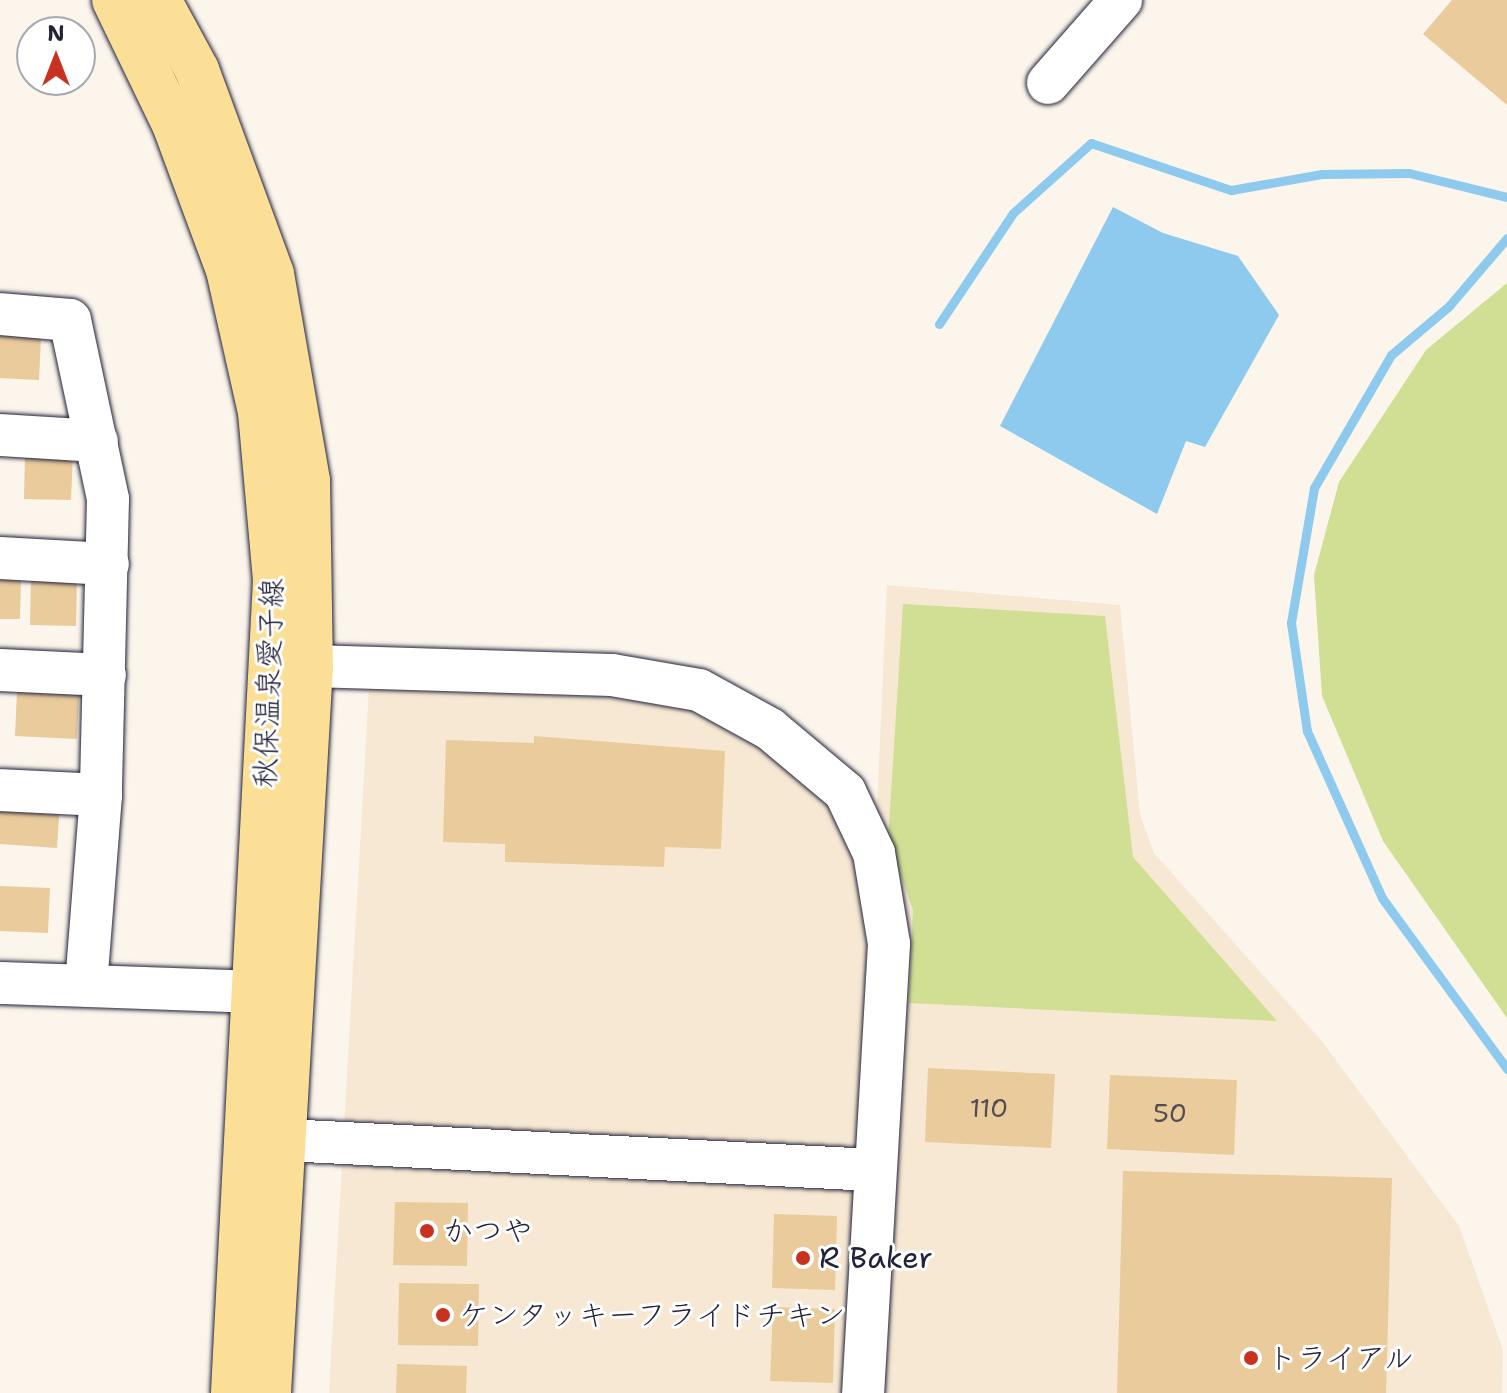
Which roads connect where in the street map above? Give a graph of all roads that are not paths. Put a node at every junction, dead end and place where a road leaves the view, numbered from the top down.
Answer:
1 (114, 0) edge
2 (159, 0) edge
3 (1121, 0) edge
4 (1048, 83) dead end
5 (0, 314) edge
6 (0, 435) edge
7 (97, 441) junction
8 (0, 558) edge
9 (108, 564) junction
10 (311, 666) junction
11 (0, 670) edge
12 (105, 675) junction
13 (0, 790) edge
14 (101, 795) junction
15 (0, 983) edge
16 (86, 985) junction
17 (274, 992) junction
18 (285, 1140) junction
19 (873, 1170) junction
20 (233, 1393) edge
21 (269, 1393) edge
22 (863, 1393) edge

1 - 17 main road, 秋保温泉愛子線
2 - 10 main road, 秋保温泉愛子線
3 - 4 street
5 - 7 street
6 - 7 street
7 - 9 street
8 - 9 street
9 - 12 street
10 - 17 main road, 秋保温泉愛子線
10 - 19 street
11 - 12 street
12 - 14 street
13 - 14 street
14 - 16 street
15 - 16 street
16 - 17 street
17 - 18 main road, 秋保温泉愛子線
17 - 20 main road, 秋保温泉愛子線
18 - 19 street
18 - 21 main road, 秋保温泉愛子線
19 - 22 street

